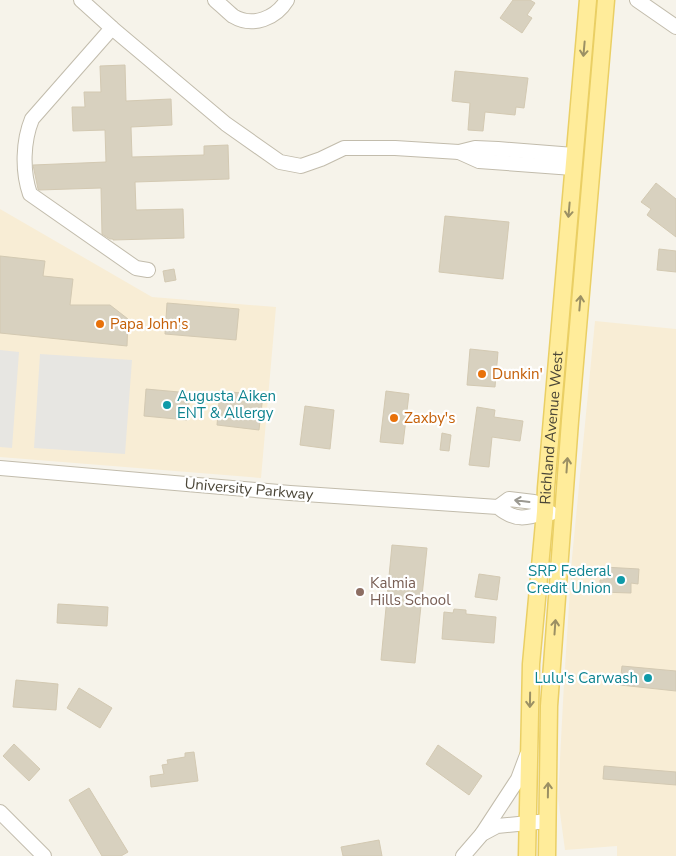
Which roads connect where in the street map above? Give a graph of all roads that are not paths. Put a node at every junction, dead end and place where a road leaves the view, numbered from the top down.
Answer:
1 (81, 0) edge
2 (215, 0) edge
3 (287, 0) edge
4 (588, 0) edge
5 (606, 0) edge
6 (637, 0) edge
7 (676, 27) edge
8 (112, 28) junction
9 (573, 161) junction
10 (148, 270) dead end
11 (0, 468) edge
12 (545, 512) junction
13 (563, 516) junction
14 (530, 730) junction
15 (0, 812) edge
16 (548, 821) junction
17 (528, 823) junction
18 (482, 834) junction
19 (44, 856) edge
20 (463, 856) edge
21 (526, 856) edge
22 (548, 856) edge

1 - 8 street
2 - 3 street
4 -> 9 main road, Richland Avenue West
13 -> 5 main road, Richland Avenue West
6 - 7 street
8 - 9 street
8 - 10 street
9 -> 12 main road, Richland Avenue West
11 - 12 street, University Parkway
12 - 13 street, University Parkway
12 -> 14 main road, Richland Avenue West
16 -> 13 main road, Richland Avenue West
14 - 17 main road, Richland Avenue West
14 - 18 street
15 - 19 street
16 - 17 street
16 - 22 main road, Richland Avenue West
17 - 18 street
17 - 21 main road, Richland Avenue West
18 - 20 street

